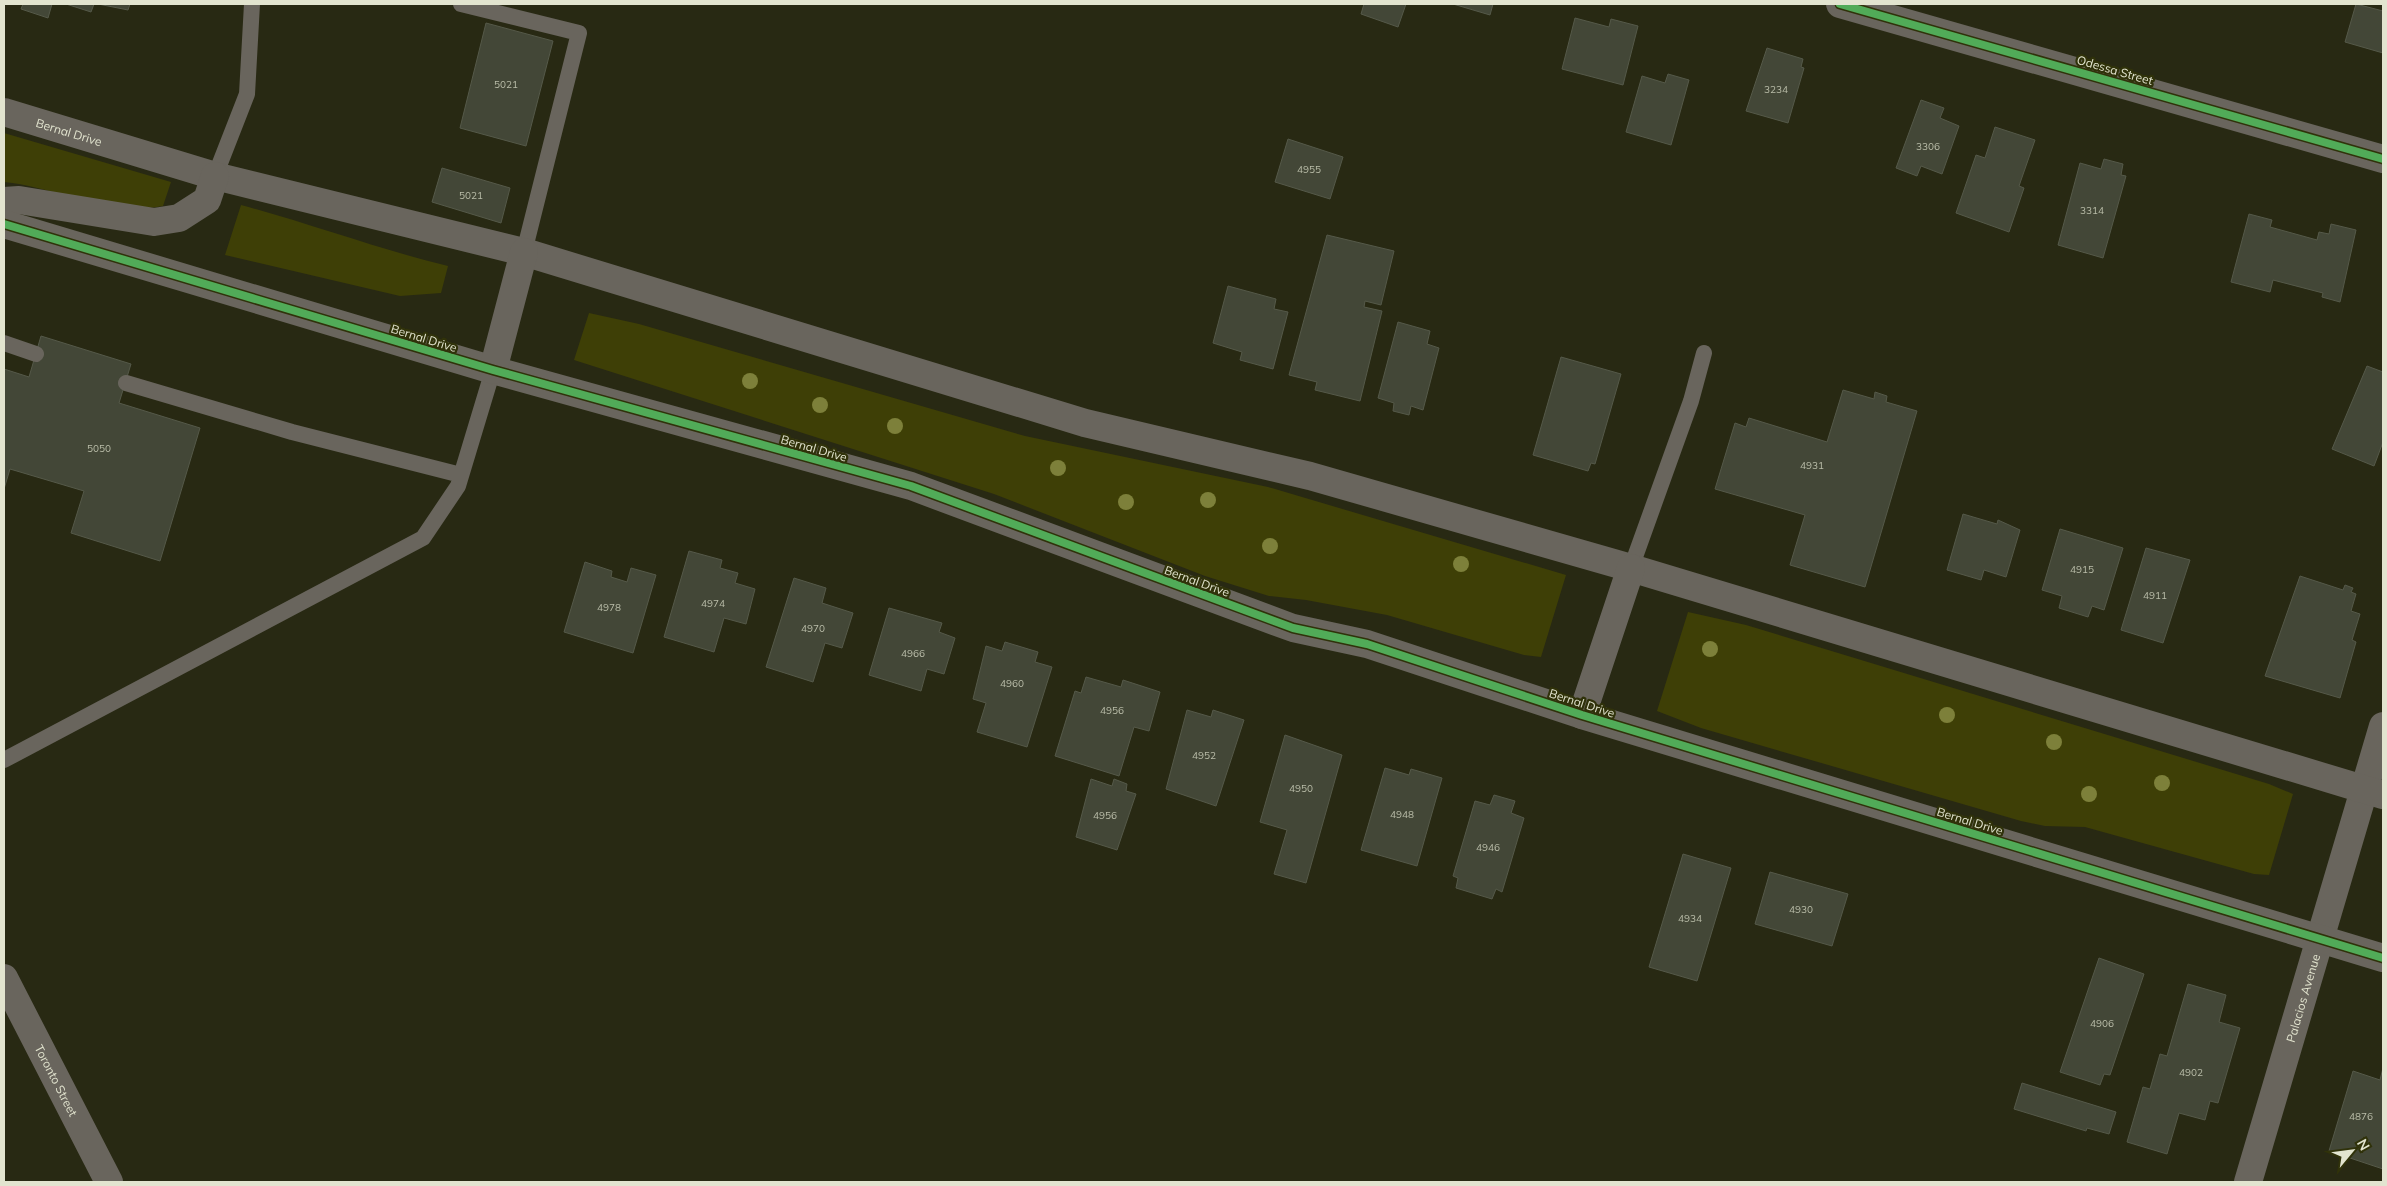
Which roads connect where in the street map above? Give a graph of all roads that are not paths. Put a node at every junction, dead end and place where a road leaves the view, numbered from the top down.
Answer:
1 (252, 4) edge
2 (461, 4) edge
3 (1840, 4) edge
4 (4, 112) edge
5 (2383, 159) edge
6 (215, 176) junction
7 (4, 201) edge
8 (4, 224) edge
9 (524, 252) junction
10 (4, 343) edge
11 (1704, 352) dead end
12 (36, 354) dead end
13 (493, 370) junction
14 (126, 383) dead end
15 (461, 475) junction
16 (1631, 568) junction
17 (1582, 715) junction
18 (2383, 726) edge
19 (4, 760) edge
20 (2373, 792) edge
21 (2319, 939) junction
22 (2383, 958) edge
23 (4, 978) edge
24 (109, 1182) edge
25 (2248, 1182) edge

1 - 6 lane
2 - 9 lane
3 - 5 street, Odessa Street
4 - 6 street, Bernal Drive
6 - 7 street
6 - 9 street, Bernal Drive
8 - 13 street, Bernal Drive
9 - 13 street
9 - 16 street, Bernal Drive
10 - 12 lane
11 - 16 lane
13 - 15 lane
13 - 17 street, Bernal Drive
14 - 15 lane
15 - 19 lane
16 - 17 street
16 - 20 street, Bernal Drive
17 - 21 street, Bernal Drive
18 - 20 street, Palacios Avenue
20 - 21 street, Palacios Avenue
21 - 22 street, Bernal Drive
21 - 25 street, Palacios Avenue
23 - 24 street, Toronto Street

